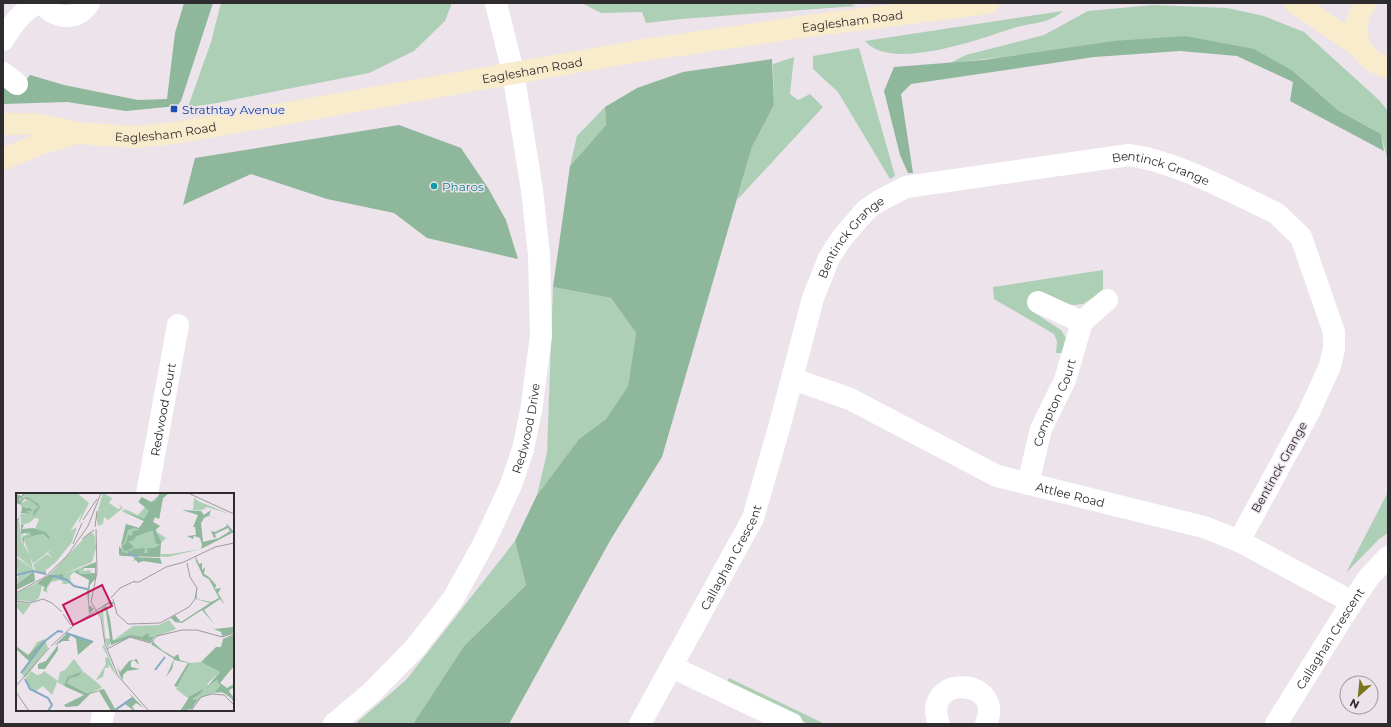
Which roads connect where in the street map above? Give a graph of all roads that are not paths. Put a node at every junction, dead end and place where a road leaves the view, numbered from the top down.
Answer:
1 (38, 3) edge
2 (43, 3) edge
3 (89, 3) edge
4 (496, 3) edge
5 (988, 3) edge
6 (1295, 3) edge
7 (1365, 3) edge
8 (3, 40) edge
9 (1360, 47) junction
10 (1384, 69) edge
11 (514, 72) junction
12 (3, 124) edge
13 (78, 134) junction
14 (3, 159) edge
15 (1106, 300) dead end
16 (1038, 302) dead end
17 (1082, 322) junction
18 (178, 325) dead end
19 (793, 379) junction
20 (1028, 484) junction
21 (147, 493) edge
22 (1239, 541) junction
23 (1388, 557) edge
24 (1352, 602) junction
25 (672, 667) junction
26 (104, 711) edge
27 (101, 724) edge
28 (334, 724) edge
29 (640, 724) edge
30 (792, 724) edge
31 (939, 724) edge
32 (986, 724) edge
33 (1276, 724) edge

1 - 8 street
2 - 3 street
4 - 11 street, Redwood Drive
5 - 11 main road, Eaglesham Road
6 - 9 main road
7 - 9 main road
9 - 10 main road
11 - 13 main road, Eaglesham Road
11 - 28 street, Redwood Drive
12 - 13 main road, Eaglesham Road
13 - 14 main road, Eaglesham Road
15 - 17 street
16 - 17 street
17 - 20 street, Compton Court
18 - 21 street, Redwood Court
19 - 20 street, Attlee Road
19 - 22 street, Bentinck Grange
19 - 25 street, Callaghan Crescent
20 - 22 street, Attlee Road
22 - 24 street, Attlee Road
23 - 24 street, Callaghan Crescent
24 - 33 street, Callaghan Crescent
25 - 29 street, Callaghan Crescent
25 - 30 street
26 - 27 street
31 - 32 street

